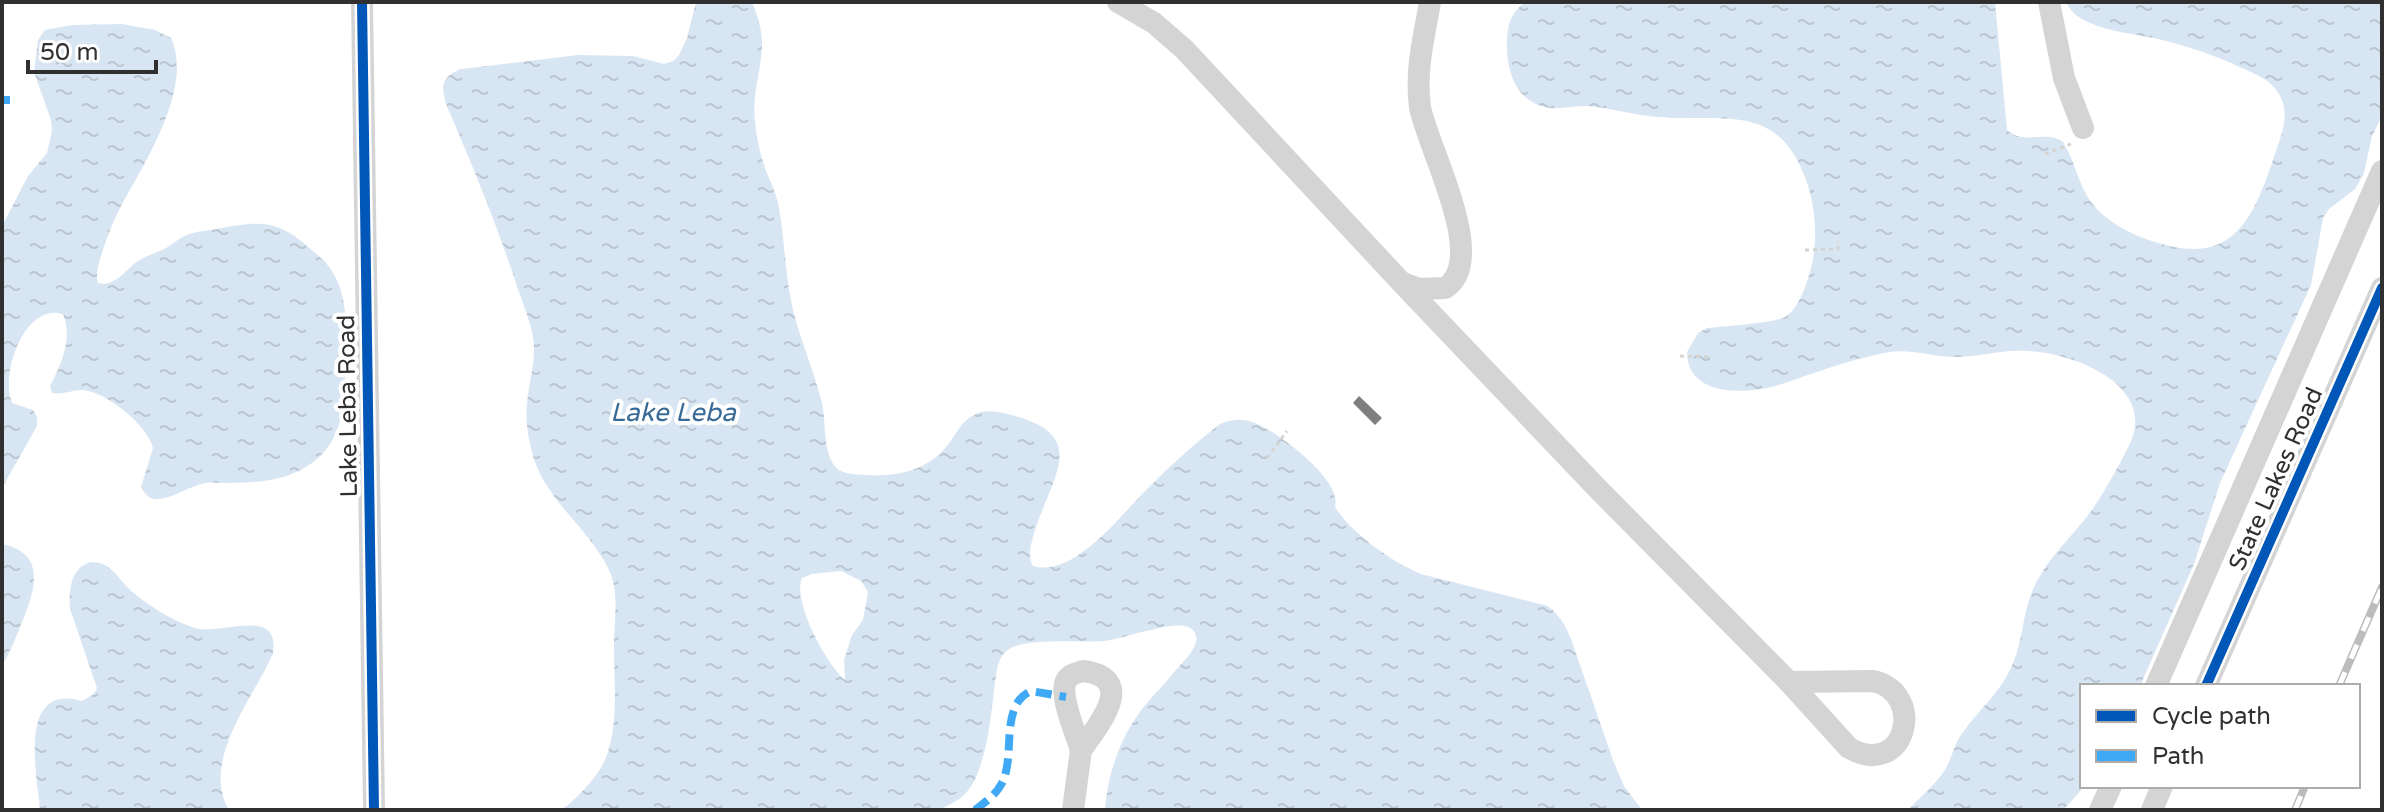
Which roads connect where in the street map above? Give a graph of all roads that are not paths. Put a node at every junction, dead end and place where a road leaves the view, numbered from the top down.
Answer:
1 (362, 2) edge
2 (1118, 2) edge
3 (1430, 2) edge
4 (2049, 2) edge
5 (2077, 136) road end
6 (2382, 171) edge
7 (1402, 283) junction
8 (2382, 288) edge
9 (1789, 682) junction
10 (2157, 684) edge
11 (2207, 684) edge
12 (1081, 750) dead end
13 (2110, 788) edge
14 (2161, 788) edge
15 (374, 810) edge
16 (1073, 810) edge
17 (2100, 810) edge
18 (2152, 810) edge

1 - 15 street, Lake Leba Road
2 - 7 street
3 - 7 street
4 - 5 street
6 - 10 street
7 - 9 street
8 - 11 street, State Lakes Road
9 - 9 street
12 - 16 street
13 - 17 street
14 - 18 street

